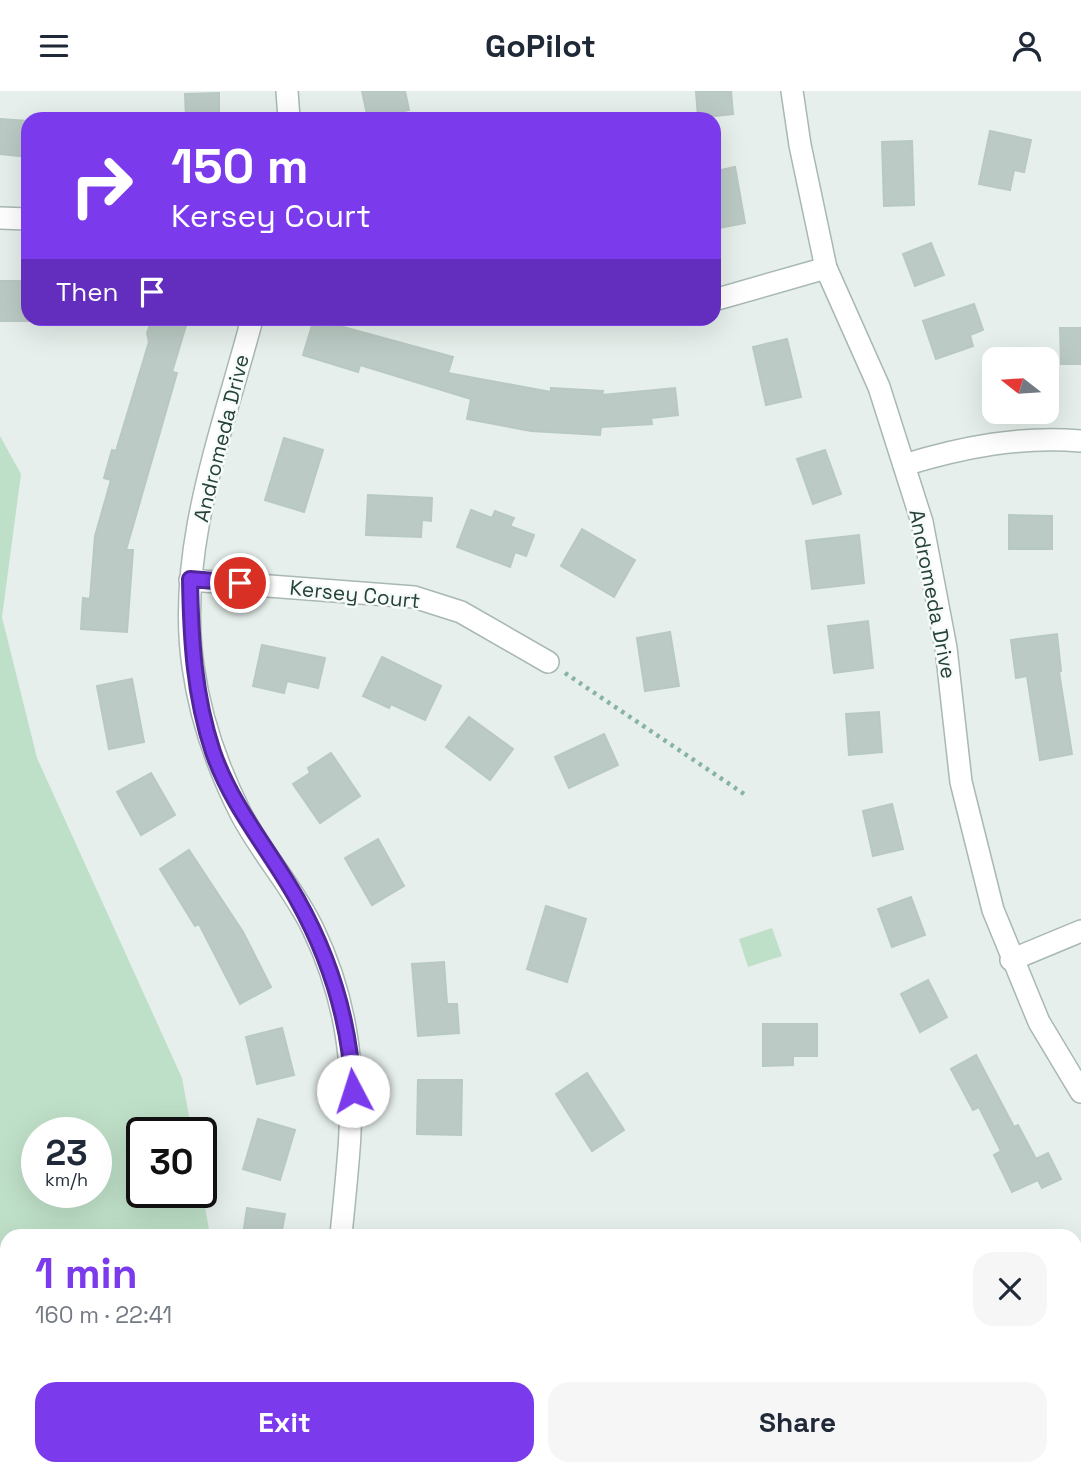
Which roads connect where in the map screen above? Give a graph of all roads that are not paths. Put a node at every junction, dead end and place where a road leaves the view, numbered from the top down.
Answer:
1 (287, 91) edge
2 (792, 91) edge
3 (288, 112) edge
4 (0, 218) edge
5 (21, 219) edge
6 (827, 268) junction
7 (721, 298) edge
8 (250, 326) edge
9 (1081, 441) edge
10 (904, 465) junction
11 (190, 579) junction
12 (548, 662) road end
13 (1081, 931) edge
14 (1011, 960) junction
15 (1081, 1092) edge
16 (342, 1229) edge

1 - 3 street
2 - 6 street, Andromeda Drive
4 - 5 street
6 - 7 street
6 - 10 street, Andromeda Drive
8 - 11 street, Andromeda Drive
9 - 10 street
10 - 14 street, Andromeda Drive
11 - 12 street, Kersey Court
11 - 16 street, Andromeda Drive
13 - 14 street
14 - 15 street, Andromeda Drive

